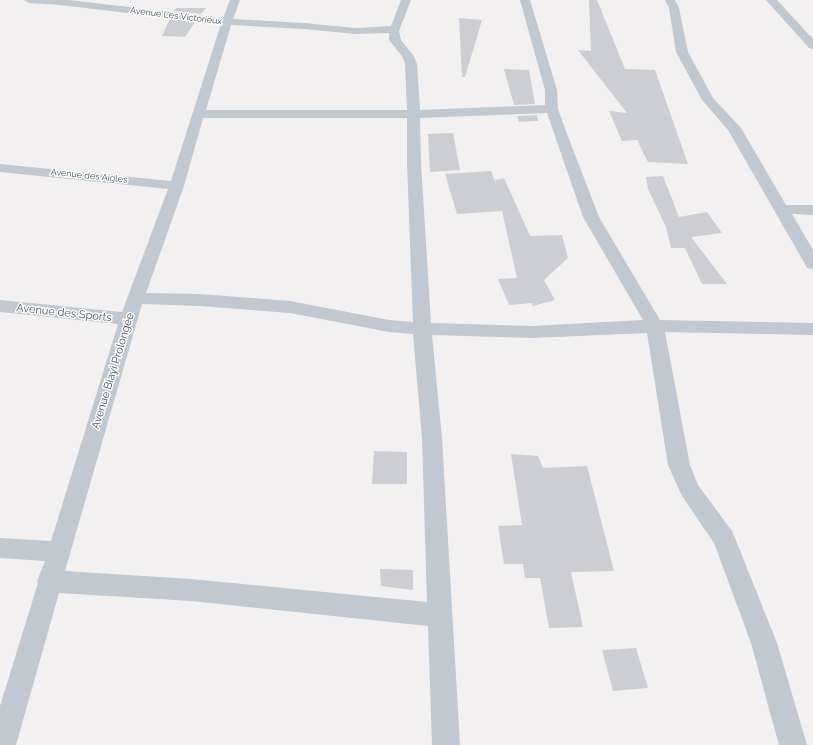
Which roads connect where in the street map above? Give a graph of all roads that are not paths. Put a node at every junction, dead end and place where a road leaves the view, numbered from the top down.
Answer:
1 (29, 0) edge
2 (235, 0) edge
3 (406, 0) edge
4 (525, 0) edge
5 (670, 0) edge
6 (771, 0) edge
7 (227, 22) junction
8 (395, 29) junction
9 (813, 46) edge
10 (552, 109) junction
11 (414, 113) junction
12 (198, 114) junction
13 (0, 168) edge
14 (177, 186) junction
15 (781, 209) junction
16 (813, 210) edge
17 (813, 264) edge
18 (136, 298) junction
19 (0, 306) edge
20 (128, 319) junction
21 (655, 326) junction
22 (422, 329) junction
23 (813, 330) edge
24 (0, 548) edge
25 (58, 552) junction
26 (50, 581) junction
27 (440, 615) junction
28 (2, 745) edge
29 (446, 745) edge
30 (792, 745) edge

1 - 7 street, Avenue Les Victorieux
2 - 7 street, Avenue Biayi Prolongée
3 - 8 street
4 - 10 street
5 - 15 street
6 - 9 street
7 - 8 street, Avenue Les Victorieux
7 - 12 street, Avenue Biayi Prolongée
8 - 11 street
10 - 11 street
10 - 21 street
11 - 12 street
11 - 22 street
12 - 14 street, Avenue Biayi Prolongée
13 - 14 street, Avenue des Aigles
14 - 18 street, Avenue Biayi Prolongée
15 - 16 street
15 - 17 street
18 - 20 street, Avenue Biayi Prolongée
18 - 22 street
19 - 20 street, Avenue des Sports
20 - 25 street, Avenue Biayi Prolongée
21 - 22 street
21 - 23 street
21 - 30 street
22 - 27 street
24 - 25 street
25 - 26 street, Avenue Biayi Prolongée
26 - 27 street
26 - 28 street, Avenue Biayi Prolongée
27 - 29 street

